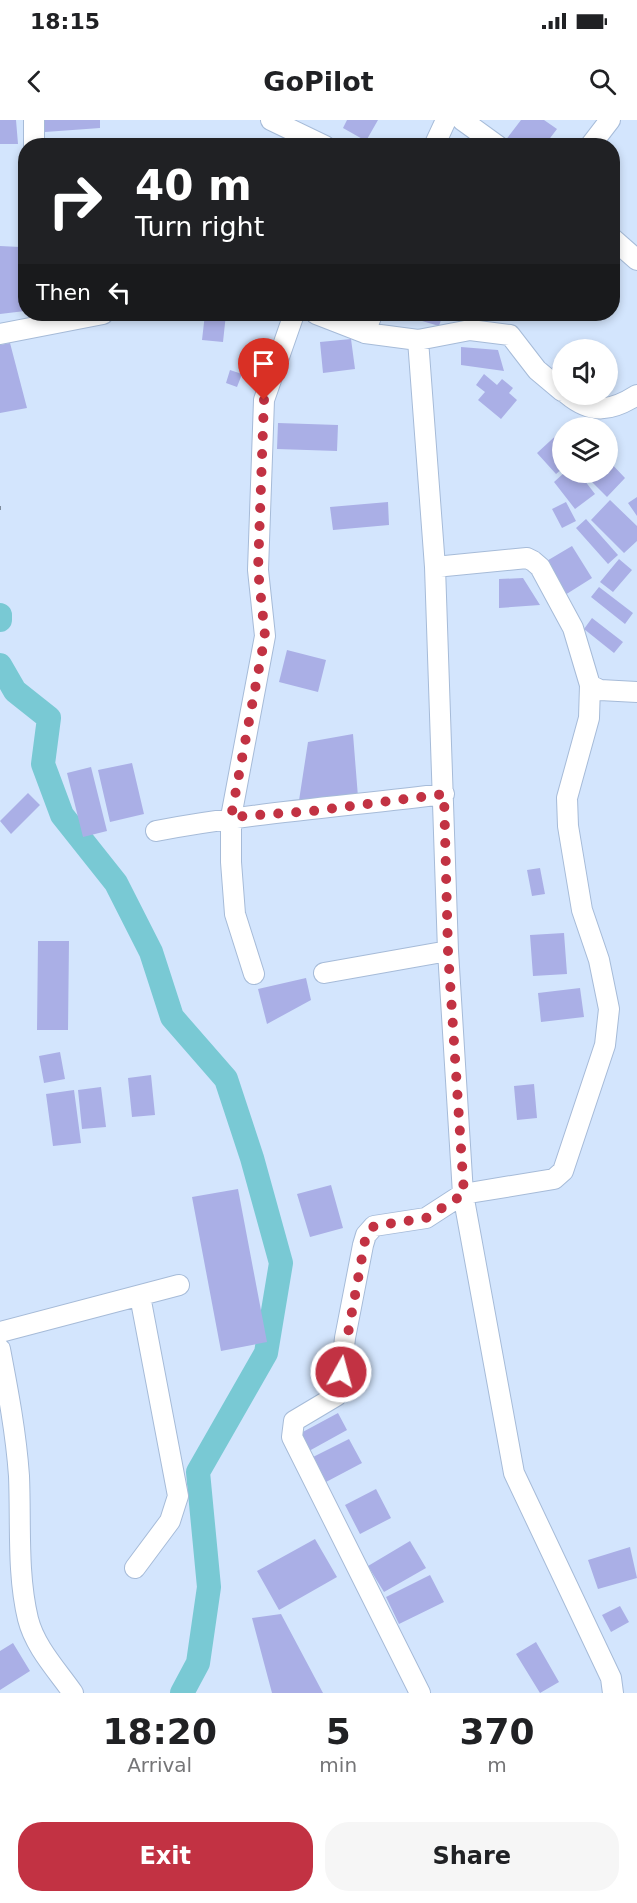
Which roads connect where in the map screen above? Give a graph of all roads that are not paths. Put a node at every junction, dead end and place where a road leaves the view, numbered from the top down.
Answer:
1 (34, 120) edge
2 (271, 120) edge
3 (446, 120) edge
4 (462, 120) edge
5 (610, 120) edge
6 (34, 138) edge
7 (308, 138) edge
8 (438, 138) edge
9 (487, 138) edge
10 (596, 138) edge
11 (620, 245) edge
12 (637, 260) edge
13 (32, 321) edge
14 (292, 321) edge
15 (334, 321) edge
16 (369, 321) edge
17 (365, 333) junction
18 (0, 334) edge
19 (418, 340) junction
20 (552, 383) edge
21 (637, 394) edge
22 (590, 405) edge
23 (435, 567) junction
24 (590, 685) junction
25 (637, 692) edge
26 (444, 794) junction
27 (231, 817) junction
28 (156, 831) dead end
29 (448, 951) junction
30 (324, 973) dead end
31 (254, 974) dead end
32 (464, 1194) junction
33 (179, 1286) dead end
34 (140, 1296) junction
35 (0, 1332) edge
36 (0, 1348) edge
37 (135, 1568) dead end
38 (74, 1693) edge
39 (420, 1693) edge
40 (613, 1693) edge

1 - 6 street
2 - 7 street
3 - 8 street
4 - 9 street
5 - 10 street
11 - 12 street
13 - 18 street
14 - 27 street
15 - 17 street
16 - 17 street
17 - 19 street
19 - 20 street
19 - 23 street
21 - 22 street
23 - 24 street
23 - 26 street
24 - 25 street
24 - 32 street
26 - 27 street
26 - 29 street
27 - 28 street
27 - 31 street
29 - 30 street
29 - 32 street
32 - 39 street
32 - 40 street
33 - 34 street
34 - 35 street
34 - 37 street
36 - 38 street

